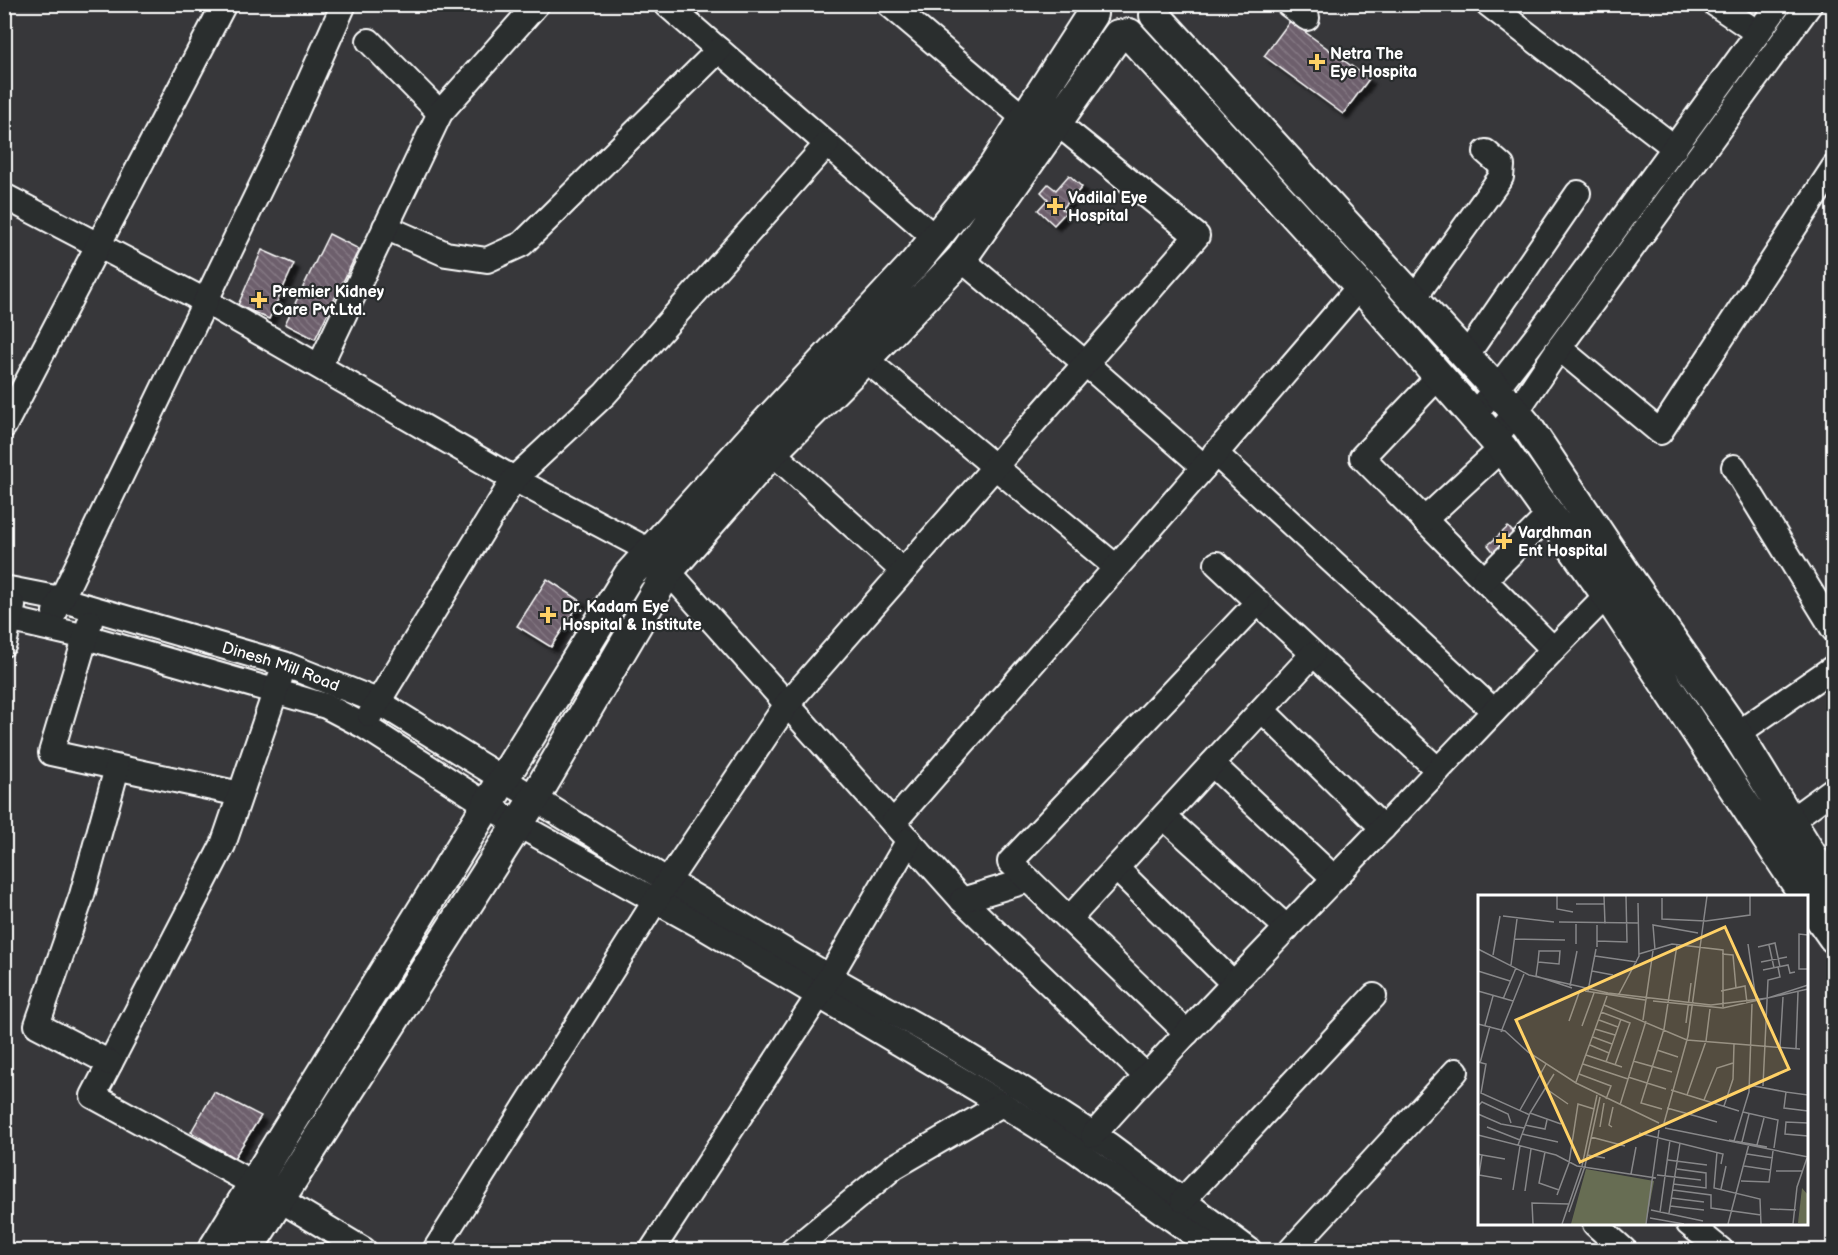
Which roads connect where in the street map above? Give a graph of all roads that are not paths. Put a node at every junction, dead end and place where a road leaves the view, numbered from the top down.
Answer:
1 (224, 4) edge
2 (537, 4) edge
3 (666, 4) edge
4 (889, 4) edge
5 (1488, 4) edge
6 (1715, 4) edge
7 (1779, 4) edge
8 (1810, 4) edge
9 (338, 7) edge
10 (1091, 9) edge
11 (1156, 10) edge
12 (1758, 33) junction
13 (1124, 35) junction
14 (369, 41) dead end
15 (719, 50) junction
16 (440, 113) junction
17 (1024, 117) junction
18 (1057, 123) junction
19 (826, 144) junction
20 (1675, 148) junction
21 (1486, 152) dead end
22 (1833, 166) edge
23 (1578, 193) dead end
24 (4, 196) edge
25 (386, 227) junction
26 (935, 238) junction
27 (98, 245) junction
28 (961, 259) junction
29 (1360, 285) junction
30 (1414, 298) junction
31 (205, 301) junction
32 (1559, 348) junction
33 (1466, 356) junction
34 (865, 359) junction
35 (1085, 363) junction
36 (320, 365) junction
37 (1439, 376) junction
38 (1496, 389) junction
39 (1516, 412) junction
40 (1473, 415) junction
41 (4, 426) edge
42 (1498, 444) junction
43 (772, 452) junction
44 (1210, 460) junction
45 (995, 465) junction
46 (1734, 467) dead end
47 (514, 479) junction
48 (1549, 515) junction
49 (1424, 520) junction
50 (659, 561) junction
51 (1217, 564) dead end
52 (1116, 567) junction
53 (903, 571) junction
54 (1485, 580) junction
55 (11, 589) edge
56 (1607, 596) junction
57 (60, 599) junction
58 (1258, 602) junction
59 (94, 609) junction
60 (7, 619) edge
61 (49, 628) junction
62 (1833, 630) edge
63 (86, 637) junction
64 (4, 644) edge
65 (1553, 649) junction
66 (1313, 654) junction
67 (284, 664) junction
68 (1833, 667) edge
69 (275, 691) junction
70 (377, 701) junction
71 (786, 704) junction
72 (1262, 710) junction
73 (1494, 711) junction
74 (364, 726) junction
75 (1737, 734) junction
76 (1212, 764) junction
77 (117, 768) junction
78 (1438, 770) junction
79 (1833, 789) edge
80 (496, 792) junction
81 (240, 794) junction
82 (534, 798) junction
83 (1164, 817) junction
84 (517, 824) junction
85 (1383, 828) junction
86 (1778, 830) junction
87 (901, 832) junction
88 (1116, 868) junction
89 (1334, 879) junction
90 (1029, 880) junction
91 (662, 891) junction
92 (1833, 892) edge
93 (1805, 895) edge
94 (962, 900) junction
95 (1808, 900) edge
96 (1069, 919) junction
97 (1287, 928) junction
98 (1833, 938) edge
99 (1234, 984) junction
100 (823, 986) junction
101 (1374, 996) dead end
102 (1188, 1033) junction
103 (110, 1063) junction
104 (1456, 1071) dead end
105 (1146, 1076) junction
106 (1002, 1104) junction
107 (1094, 1135) junction
108 (254, 1184) junction
109 (279, 1199) junction
110 (1183, 1200) junction
111 (1596, 1225) edge
112 (1690, 1225) edge
113 (1214, 1244) edge
114 (213, 1251) edge
115 (247, 1251) edge
116 (364, 1251) edge
117 (435, 1251) edge
118 (652, 1251) edge
119 (793, 1251) edge
120 (1249, 1251) edge
121 (1291, 1251) edge
122 (1624, 1251) edge
123 (1721, 1251) edge

1 - 27 street
2 - 16 street
3 - 15 street
4 - 17 street
5 - 20 street
6 - 12 street
7 - 12 street
8 - 32 street
9 - 31 street
10 - 13 main road
10 - 17 main road
11 - 13 main road
11 - 30 main road
12 - 20 street
13 - 18 main road
13 - 29 main road
14 - 16 street
15 - 19 street
15 - 25 street
16 - 25 street
17 - 26 main road
18 - 28 main road
18 - 35 street
19 - 26 street
19 - 47 street
20 - 38 street
21 - 30 street
22 - 32 street
23 - 33 street
24 - 27 street
25 - 36 street
26 - 50 main road
27 - 31 street
27 - 41 street
28 - 34 main road
28 - 35 street
29 - 37 main road
29 - 44 street
30 - 33 main road
31 - 36 street
31 - 57 street
32 - 39 street
33 - 38 main road
34 - 43 main road
34 - 45 street
35 - 44 street
35 - 45 street
36 - 47 street
37 - 40 main road
37 - 49 street
38 - 39 main road
38 - 40 street
39 - 42 street
39 - 75 main road
40 - 42 main road
42 - 48 main road
42 - 49 street
43 - 50 main road
43 - 53 street
44 - 52 street
44 - 73 street
45 - 52 street
45 - 53 street
46 - 62 street
47 - 50 street
47 - 70 street
48 - 54 street
48 - 56 main road
49 - 54 street
50 - 71 street
50 - 80 main road
50 - 82 main road
51 - 58 street
52 - 87 street
53 - 71 street
54 - 65 street
55 - 57 street, Dinesh Mill Road
55 - 60 street
56 - 65 street
56 - 86 main road
57 - 59 street, Dinesh Mill Road
57 - 61 street
58 - 66 street
58 - 90 street
59 - 63 street
59 - 67 street, Dinesh Mill Road
60 - 61 street, Dinesh Mill Road
60 - 64 street
61 - 63 street, Dinesh Mill Road
63 - 69 street, Dinesh Mill Road
63 - 77 street
65 - 73 street
66 - 72 street
66 - 78 street
67 - 69 street
67 - 70 street, Dinesh Mill Road
68 - 75 street
69 - 74 street, Dinesh Mill Road
69 - 81 street
70 - 74 street
70 - 80 street, Dinesh Mill Road
71 - 87 street
71 - 91 street
72 - 76 street
72 - 85 street
73 - 78 street
74 - 80 street, Dinesh Mill Road
75 - 86 main road
76 - 83 street
76 - 89 street
77 - 81 street
77 - 103 street
78 - 85 street
79 - 86 street
80 - 82 street, Dinesh Mill Road
80 - 84 street, Dinesh Mill Road
80 - 108 main road
81 - 103 street
82 - 84 main road
82 - 91 street, Dinesh Mill Road
83 - 88 street
83 - 97 street
84 - 91 street, Dinesh Mill Road
84 - 109 main road
85 - 89 street
86 - 92 main road
86 - 93 main road
87 - 94 street
87 - 100 street
88 - 96 street
88 - 99 street
89 - 97 street
90 - 94 street
90 - 96 street
91 - 100 street
91 - 117 street
94 - 105 street
95 - 98 main road
96 - 102 street
97 - 99 street
99 - 102 street
100 - 106 street
100 - 107 street
100 - 118 street
101 - 110 street
102 - 105 street
103 - 108 street
104 - 121 street
105 - 107 street
106 - 113 street
106 - 119 street
107 - 110 street
108 - 109 street
108 - 114 main road
109 - 115 main road
109 - 116 street
110 - 113 street
111 - 122 street
112 - 123 street
113 - 120 street

